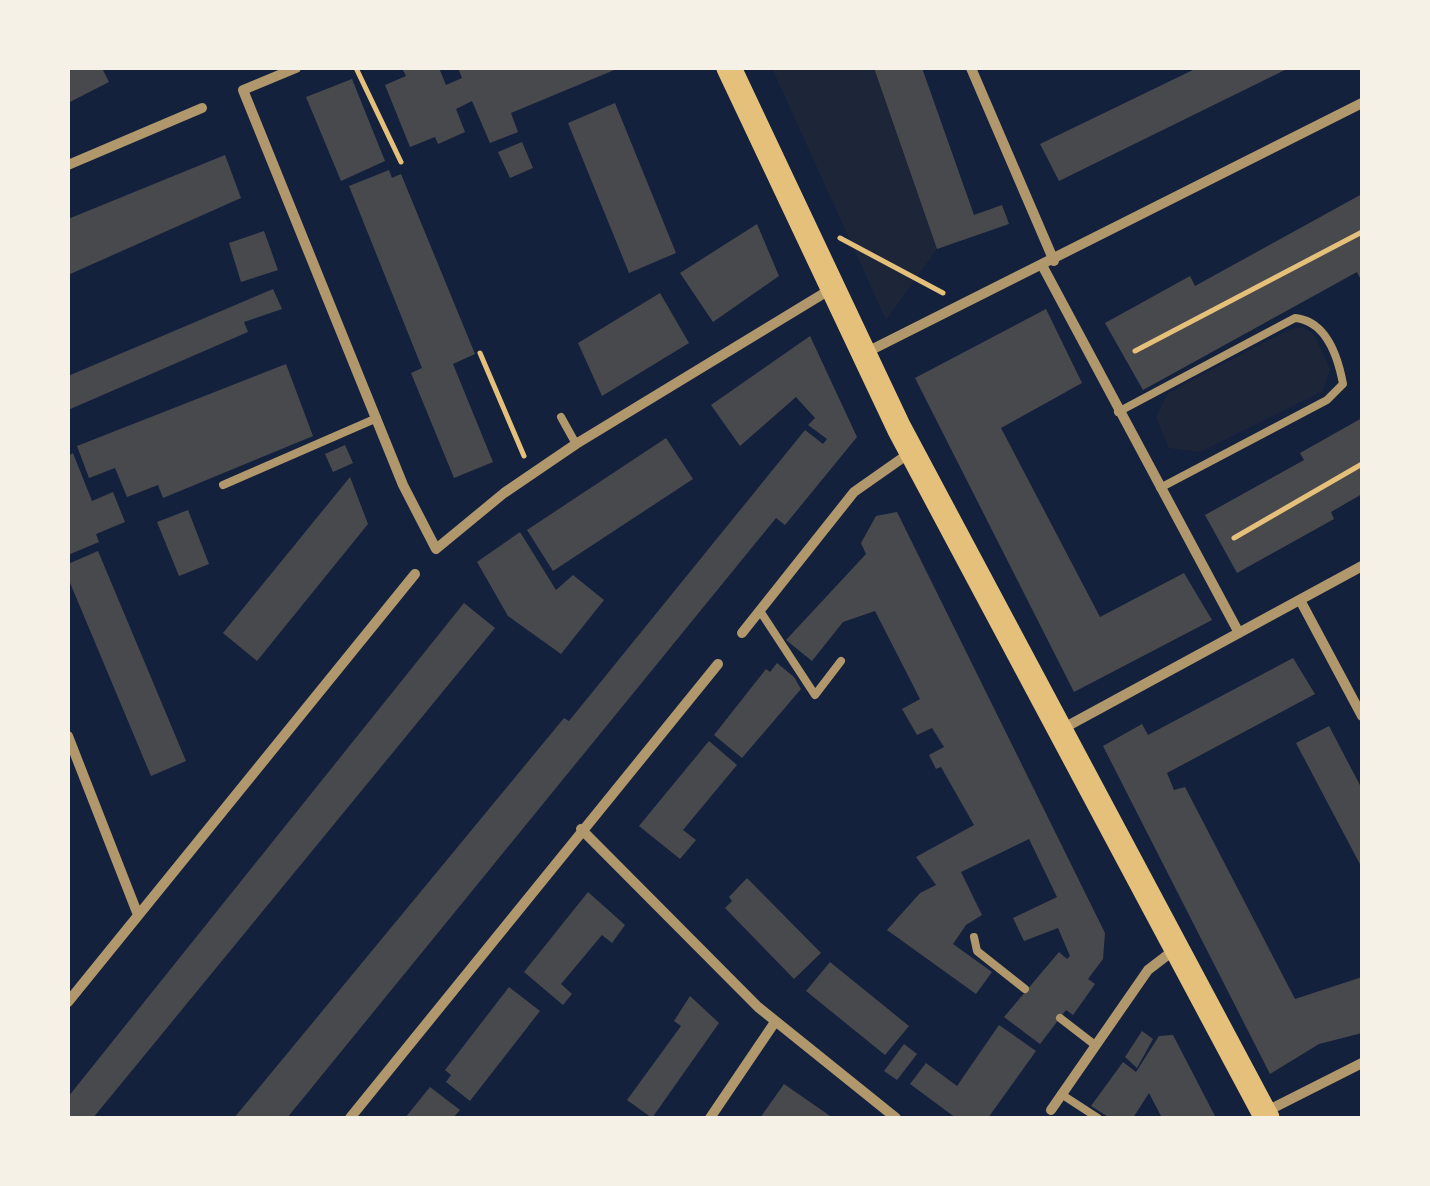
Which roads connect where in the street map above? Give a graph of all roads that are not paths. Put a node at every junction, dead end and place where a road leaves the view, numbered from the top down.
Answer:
1 (296, 68) edge
2 (729, 68) edge
3 (971, 68) edge
4 (1362, 103) edge
5 (202, 108) dead end
6 (68, 164) edge
7 (1048, 264) junction
8 (832, 288) junction
9 (862, 354) junction
10 (1118, 412) junction
11 (561, 417) dead end
12 (377, 418) junction
13 (576, 444) junction
14 (912, 452) junction
15 (223, 485) dead end
16 (1158, 489) junction
17 (1362, 566) edge
18 (415, 574) dead end
19 (1300, 600) junction
20 (760, 611) junction
21 (1240, 633) junction
22 (742, 634) dead end
23 (841, 661) dead end
24 (718, 664) dead end
25 (1362, 716) edge
26 (1057, 732) junction
27 (68, 736) edge
28 (582, 829) junction
29 (138, 915) junction
30 (974, 937) dead end
31 (1174, 950) junction
32 (1025, 989) dead end
33 (68, 1002) edge
34 (1060, 1018) dead end
35 (775, 1022) junction
36 (1094, 1045) junction
37 (1362, 1063) edge
38 (1062, 1094) junction
39 (1050, 1110) dead end
40 (1265, 1116) edge
41 (350, 1118) edge
42 (710, 1118) edge
43 (896, 1118) edge
44 (1098, 1118) edge

1 - 12 street
2 - 8 main road
3 - 7 street
4 - 7 street
5 - 6 street
7 - 9 street
7 - 10 street
8 - 9 main road
8 - 13 street
9 - 14 main road
10 - 16 street
10 - 16 lane
11 - 13 lane
12 - 13 street
12 - 15 lane
14 - 20 street
14 - 26 main road
16 - 21 street
17 - 19 street
18 - 29 street
19 - 21 street
19 - 25 street
20 - 22 street
20 - 23 lane
21 - 26 street
24 - 28 street
26 - 31 main road
27 - 29 street
28 - 35 street
28 - 41 street
29 - 33 street
30 - 32 lane
31 - 36 street
31 - 40 main road
34 - 36 lane
35 - 42 street
35 - 43 street
36 - 38 street
37 - 40 street
38 - 39 street
38 - 44 lane

